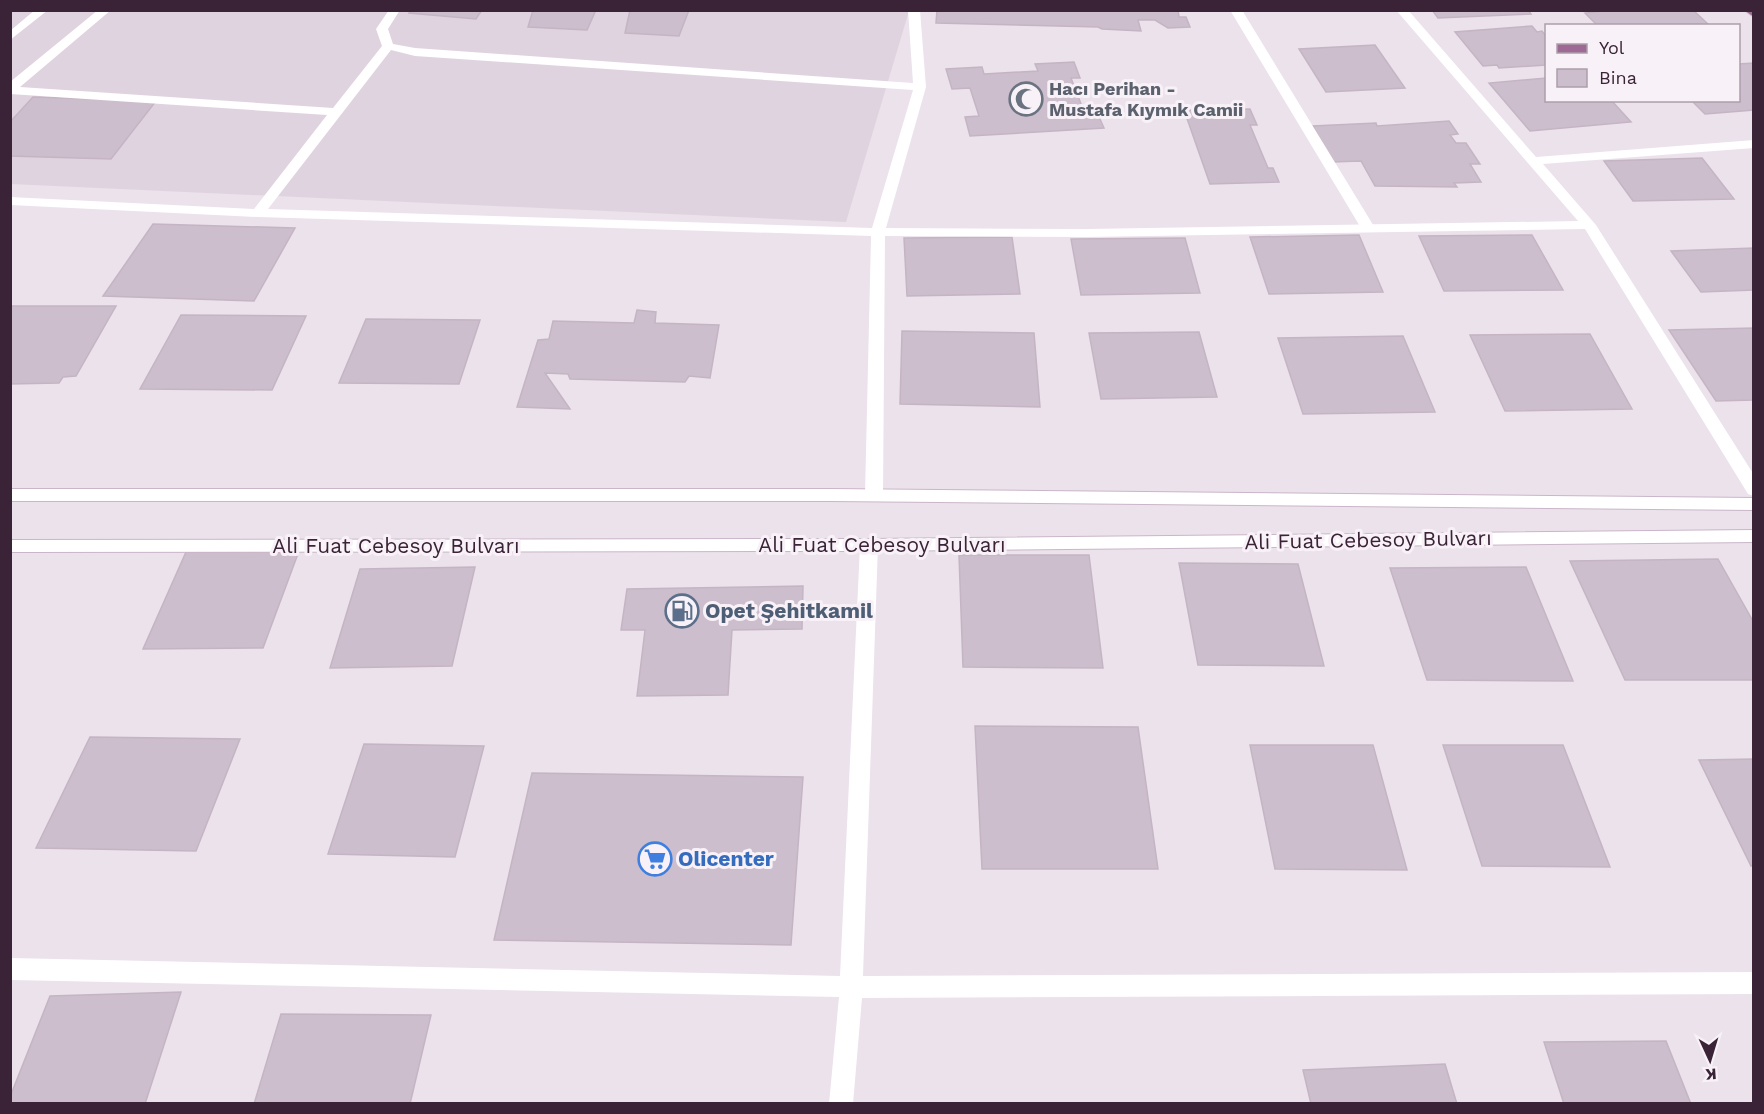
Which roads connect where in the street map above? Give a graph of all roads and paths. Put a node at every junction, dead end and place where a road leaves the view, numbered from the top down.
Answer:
1 (43, 10) edge
2 (106, 10) edge
3 (395, 10) edge
4 (914, 10) edge
5 (1236, 10) edge
6 (1401, 10) edge
7 (1749, 10) edge
8 (1754, 14) edge
9 (10, 37) edge
10 (388, 46) junction
11 (920, 87) junction
12 (10, 90) edge
13 (337, 112) junction
14 (1754, 144) edge
15 (1533, 161) junction
16 (10, 201) edge
17 (258, 213) junction
18 (1589, 225) junction
19 (1368, 228) junction
20 (878, 232) junction
21 (1754, 490) edge
22 (10, 495) edge
23 (874, 495) junction
24 (1754, 504) edge
25 (1754, 536) edge
26 (869, 545) junction
27 (10, 546) edge
28 (10, 969) edge
29 (1754, 983) edge
30 (851, 987) junction
31 (841, 1104) edge

1 - 9 street
2 - 12 street
3 - 10 street
4 - 11 street
5 - 19 street
6 - 15 street
7 - 8 main road
10 - 11 street
10 - 13 street
11 - 20 street
12 - 13 street
13 - 17 street
14 - 15 street
15 - 18 street
16 - 17 street
17 - 20 street
18 - 19 street
18 - 21 street
19 - 20 street
20 - 23 street
22 - 23 street
23 - 24 street
25 - 26 street, Ali Fuat Cebesoy Bulvarı
26 - 27 street, Ali Fuat Cebesoy Bulvarı
26 - 30 street
28 - 30 street
29 - 30 street
30 - 31 street

